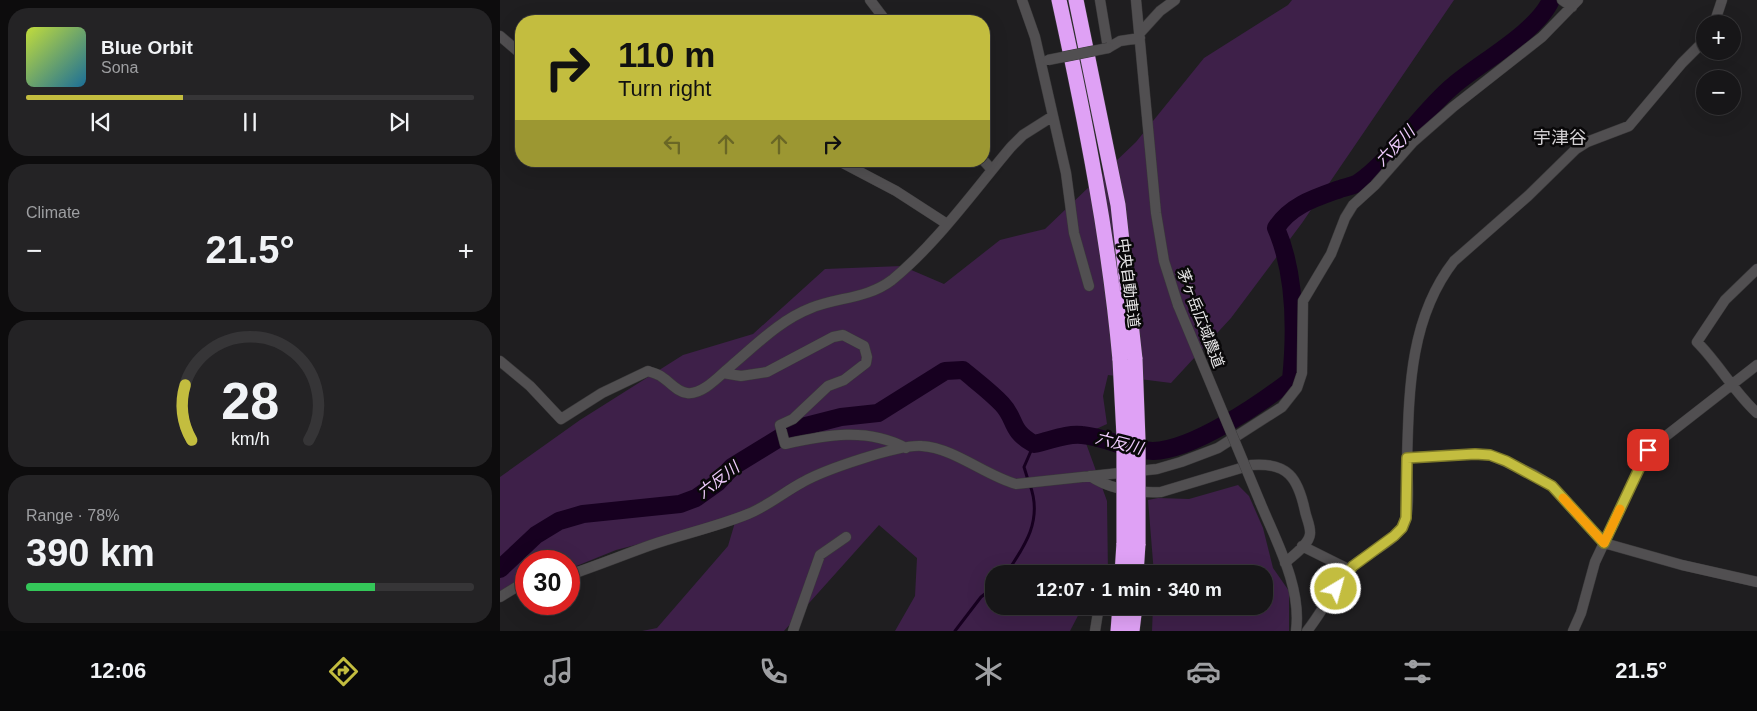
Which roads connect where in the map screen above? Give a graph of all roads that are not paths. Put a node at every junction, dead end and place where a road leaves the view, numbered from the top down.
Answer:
1 (870, 0) edge
2 (1022, 0) edge
3 (1059, 0) edge
4 (1076, 0) edge
5 (1100, 0) edge
6 (1136, 0) edge
7 (1175, 0) edge
8 (1562, 0) edge
9 (1722, 0) edge
10 (1575, 3) edge
11 (881, 15) edge
12 (1717, 15) edge
13 (500, 36) edge
14 (1140, 36) junction
15 (1108, 48) junction
16 (515, 49) edge
17 (1696, 49) edge
18 (1044, 61) junction
19 (1053, 116) junction
20 (850, 167) edge
21 (989, 167) edge
22 (992, 170) junction
23 (947, 224) junction
24 (1757, 269) edge
25 (1089, 286) dead end
26 (1127, 359) junction
27 (500, 361) edge
28 (1757, 365) edge
29 (723, 373) junction
30 (1733, 384) junction
31 (1757, 413) edge
32 (906, 448) junction
33 (1407, 458) junction
34 (1090, 476) junction
35 (846, 537) dead end
36 (1131, 543) junction
37 (1604, 543) junction
38 (1302, 546) junction
39 (1284, 563) junction
40 (1125, 565) edge
41 (1135, 565) edge
42 (1350, 570) junction
43 (580, 571) edge
44 (1757, 582) edge
45 (515, 588) edge
46 (500, 597) edge
47 (1098, 615) edge
48 (1119, 615) edge
49 (1134, 615) edge
50 (793, 631) edge
51 (1095, 631) edge
52 (1118, 631) edge
53 (1132, 631) edge
54 (1296, 631) edge
55 (1307, 631) edge
56 (1573, 631) edge

1 - 11 street
2 - 18 street
3 - 26 highway, 中央自動車道
4 - 26 highway, 中央自動車道
5 - 15 street
6 - 14 street, 茅ヶ岳広域農道
7 - 14 street
8 - 10 street
9 - 12 street
10 - 34 street
13 - 16 street
14 - 15 street
14 - 39 street, 茅ヶ岳広域農道, bridge
15 - 18 street, bridge
17 - 33 street
18 - 19 street
19 - 22 street
19 - 25 street
20 - 23 street
21 - 22 street
22 - 23 street
23 - 29 street
24 - 30 street
26 - 36 highway, 中央自動車道, bridge
27 - 29 street
28 - 30 street
29 - 32 street
30 - 31 street
30 - 37 street
32 - 34 street
32 - 43 street
33 - 37 street
33 - 42 street
34 - 38 street
35 - 50 street
36 - 40 highway, 中央自動車道
36 - 41 highway, 中央自動車道
37 - 44 street
37 - 56 street
38 - 39 street
38 - 42 street
39 - 54 street, 茅ヶ岳広域農道
42 - 55 street
45 - 46 street
47 - 51 street
48 - 52 highway
49 - 53 highway

